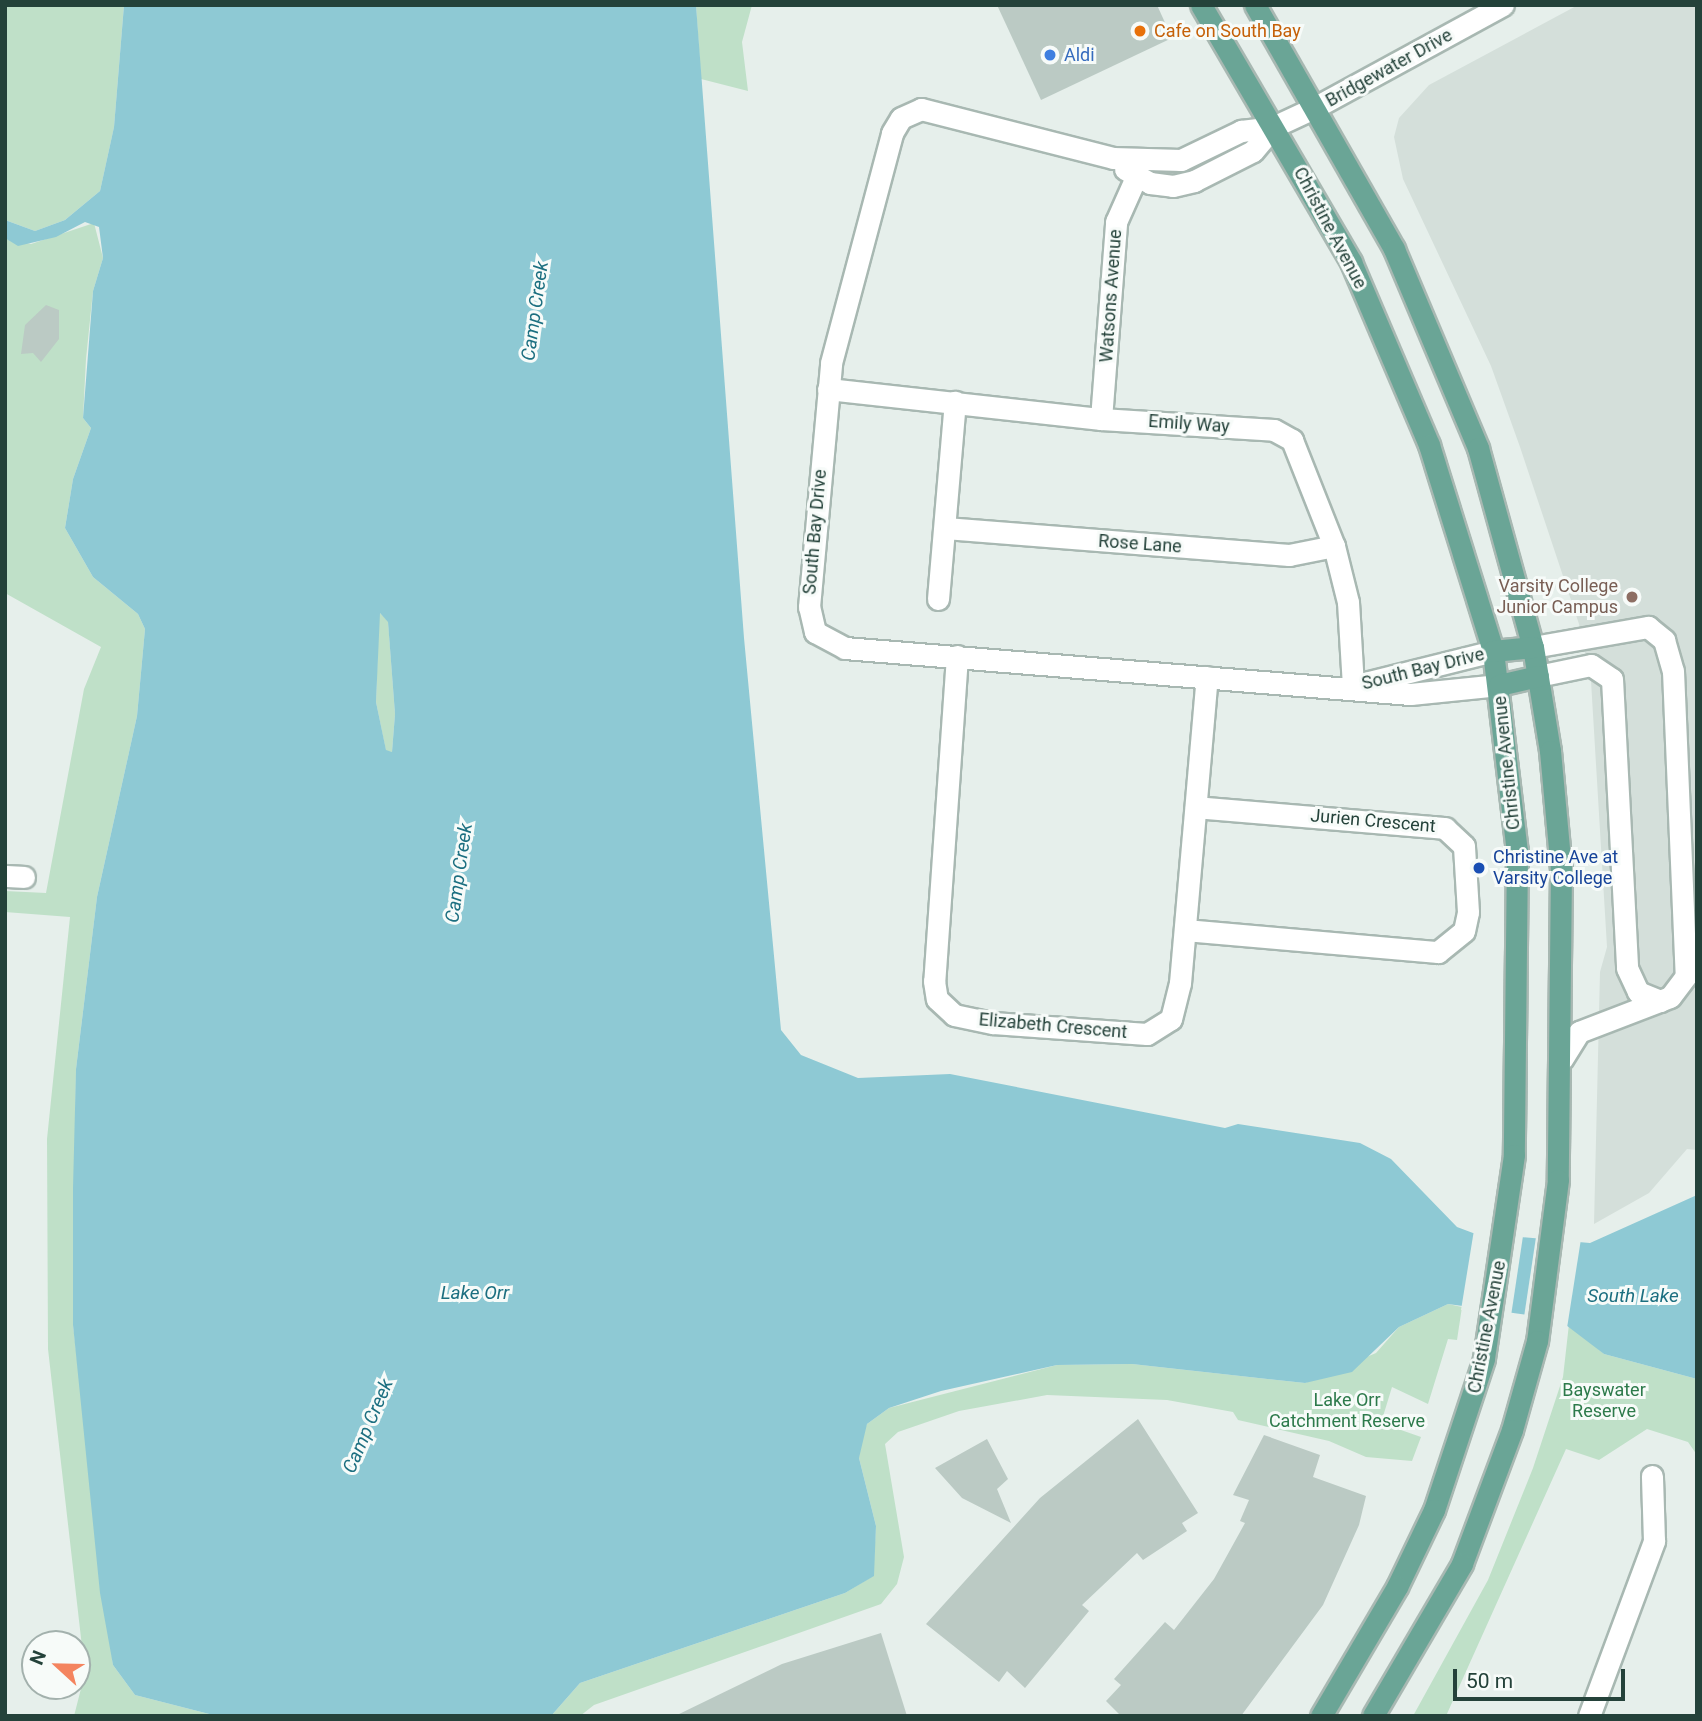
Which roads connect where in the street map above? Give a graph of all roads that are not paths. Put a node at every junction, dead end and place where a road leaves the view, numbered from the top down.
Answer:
1 (1201, 5) edge
2 (1255, 5) edge
3 (1503, 5) edge
4 (1314, 108) junction
5 (1273, 127) junction
6 (1113, 158) junction
7 (1136, 177) junction
8 (828, 389) junction
9 (955, 402) junction
10 (1101, 419) junction
11 (944, 528) junction
12 (1334, 546) junction
13 (938, 599) dead end
14 (1533, 647) junction
15 (1493, 651) junction
16 (957, 656) junction
17 (1538, 676) junction
18 (1207, 677) junction
19 (1499, 685) junction
20 (1353, 687) junction
21 (1196, 807) junction
22 (1185, 930) junction
23 (1660, 1001) junction
24 (1562, 1059) junction
25 (1652, 1476) dead end
26 (1321, 1716) edge
27 (1373, 1716) edge
28 (1589, 1716) edge

1 - 5 main road, Christine Avenue
2 - 4 main road
3 - 4 street, Bridgewater Drive
4 - 5 street, Bridgewater Drive
4 - 14 main road
5 - 6 street, South Bay Drive
5 - 7 street, South Bay Drive
5 - 15 main road, Christine Avenue
6 - 7 street, South Bay Drive
6 - 8 street, South Bay Drive
7 - 10 street, Watsons Avenue
8 - 9 street, Emily Way
8 - 16 street, South Bay Drive
9 - 10 street, Emily Way
9 - 11 street
10 - 12 street, Emily Way
11 - 12 street, Rose Lane
11 - 13 street
12 - 20 street, Emily Way
14 - 15 main road
14 - 17 main road
14 - 23 street
15 - 19 main road, Christine Avenue
15 - 20 street, South Bay Drive
16 - 18 street, South Bay Drive
16 - 22 street, Elizabeth Crescent
17 - 19 main road
17 - 23 street
17 - 24 main road
18 - 20 street, South Bay Drive
18 - 21 street, Elizabeth Crescent
19 - 20 street, South Bay Drive
19 - 26 main road, Christine Avenue
21 - 22 street, Elizabeth Crescent
21 - 22 street, Jurien Crescent
23 - 24 street
24 - 27 main road
25 - 28 street

